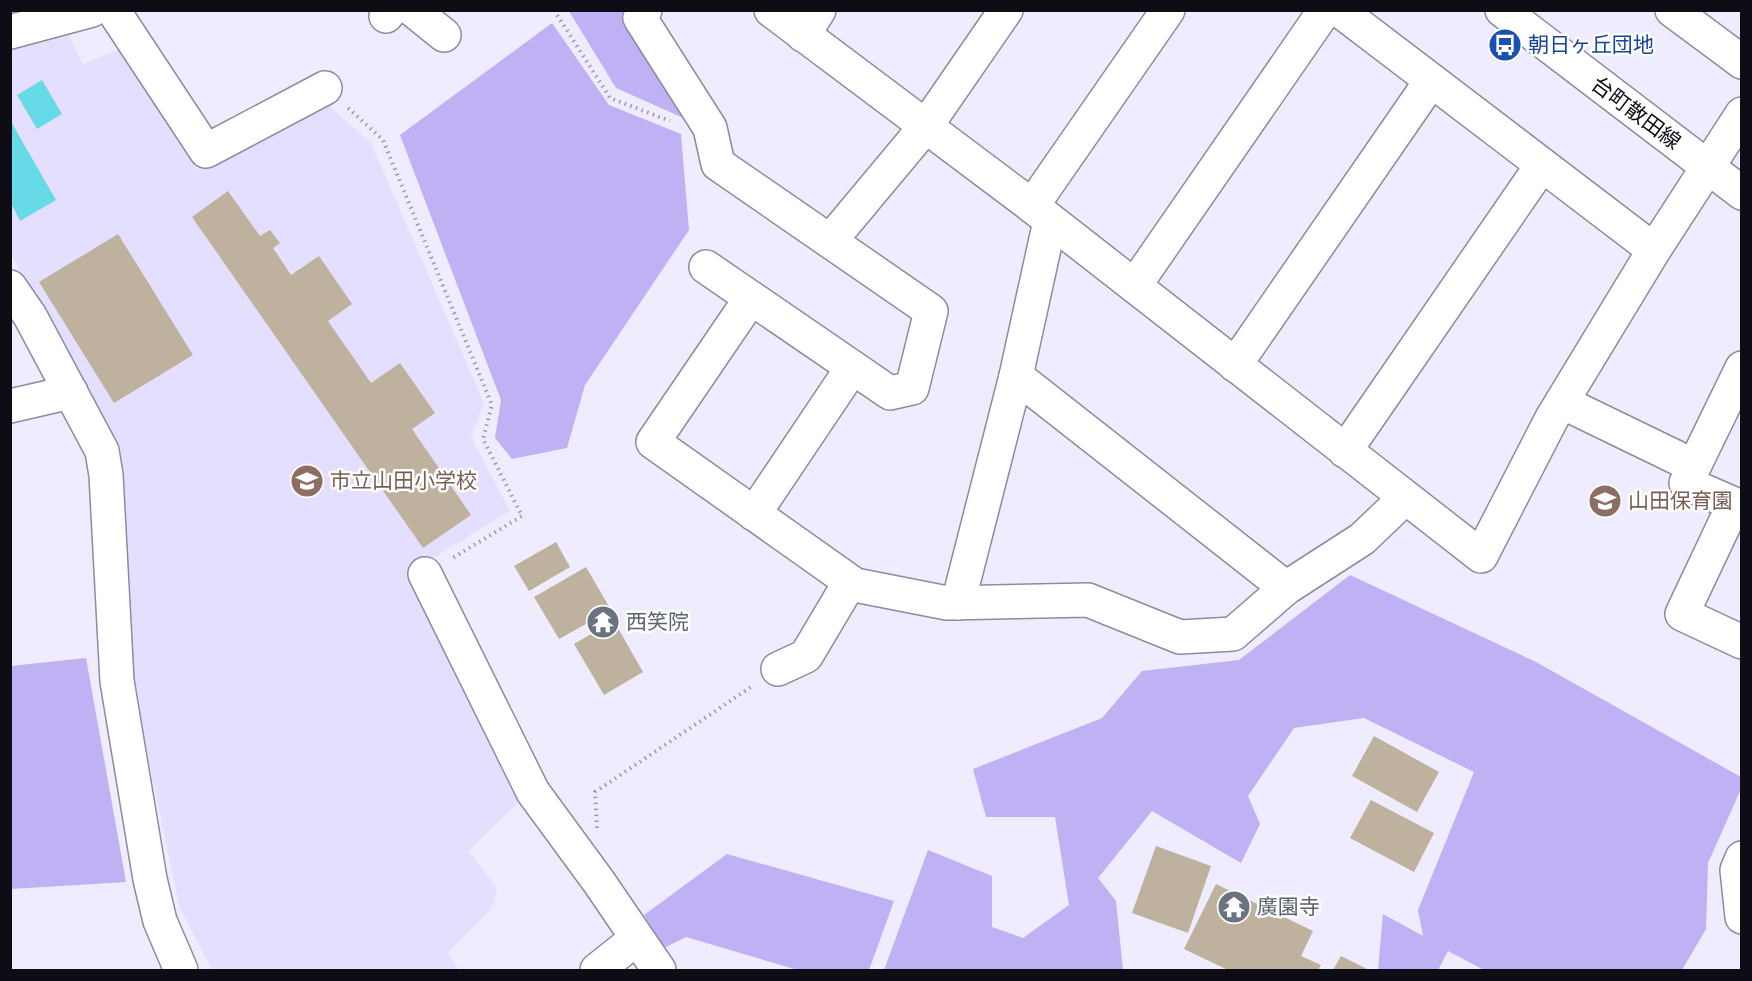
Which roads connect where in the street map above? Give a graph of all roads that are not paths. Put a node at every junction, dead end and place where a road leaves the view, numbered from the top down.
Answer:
1 (92, 10) edge
2 (113, 10) edge
3 (645, 10) edge
4 (771, 10) edge
5 (1006, 10) edge
6 (1168, 10) edge
7 (1325, 10) edge
8 (1339, 10) edge
9 (1502, 10) edge
10 (1672, 10) edge
11 (397, 12) edge
12 (811, 23) edge
13 (10, 32) edge
14 (444, 34) dead end
15 (1742, 62) edge
16 (1431, 81) junction
17 (325, 88) road end
18 (1742, 114) edge
19 (926, 126) junction
20 (1542, 165) junction
21 (1708, 168) junction
22 (1742, 193) edge
23 (1041, 213) junction
24 (830, 241) junction
25 (1654, 250) junction
26 (706, 267) dead end
27 (1135, 285) junction
28 (10, 287) edge
29 (751, 298) junction
30 (1235, 365) junction
31 (852, 368) junction
32 (1742, 368) edge
33 (1016, 376) junction
34 (71, 392) junction
35 (1562, 402) junction
36 (10, 406) edge
37 (1345, 451) junction
38 (1694, 466) junction
39 (1405, 498) junction
40 (754, 514) junction
41 (425, 575) road end
42 (850, 582) junction
43 (1286, 588) junction
44 (958, 603) junction
45 (1742, 642) edge
46 (778, 669) road end
47 (1742, 858) edge
48 (1742, 917) edge
49 (636, 939) junction
50 (181, 970) edge
51 (597, 970) edge
52 (659, 970) edge

1 - 13 street
2 - 17 street
3 - 24 street
4 - 12 street
5 - 19 street
6 - 23 street
7 - 27 street
8 - 16 street
9 - 21 street, 台町散田線
10 - 15 street
11 - 14 street
12 - 19 street
16 - 20 street
16 - 30 street
18 - 21 street
19 - 23 street
19 - 24 street
20 - 25 street
20 - 37 street
21 - 22 street, 台町散田線
21 - 25 street
23 - 27 street
23 - 33 street
24 - 31 street
25 - 35 street
26 - 29 street
27 - 30 street
28 - 34 street
29 - 31 street
29 - 40 street
30 - 37 street
31 - 40 street
32 - 38 street
33 - 43 street
33 - 44 street
34 - 36 street
34 - 50 street
35 - 38 street
35 - 39 street
37 - 39 street
38 - 45 street
39 - 43 street
40 - 42 street
41 - 49 street
42 - 44 street
42 - 46 street
43 - 44 street
47 - 48 street
49 - 51 street
49 - 52 street

